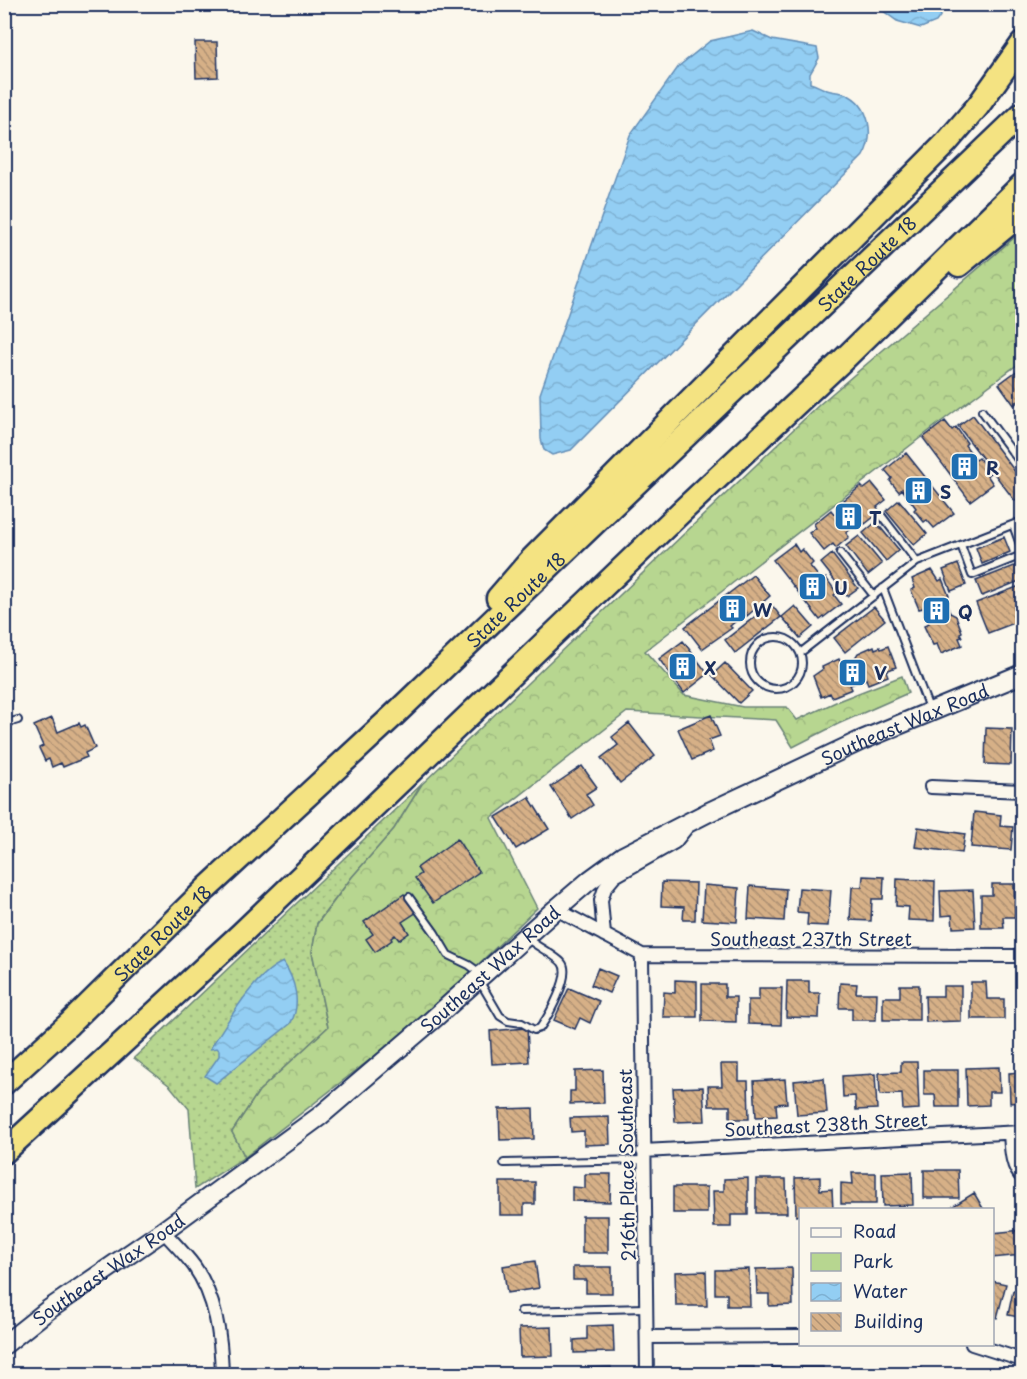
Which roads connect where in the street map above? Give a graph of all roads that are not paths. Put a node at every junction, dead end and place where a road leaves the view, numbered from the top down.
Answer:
1 (1023, 44) edge
2 (1023, 114) edge
3 (1023, 185) edge
4 (1023, 213) edge
5 (844, 359) junction
6 (982, 411) dead end
7 (1023, 465) edge
8 (881, 515) dead end
9 (1023, 521) edge
10 (1013, 525) junction
11 (961, 545) junction
12 (1023, 550) edge
13 (840, 553) dead end
14 (1023, 555) edge
15 (917, 562) junction
16 (883, 588) junction
17 (874, 596) junction
18 (800, 653) junction
19 (1023, 674) edge
20 (930, 711) junction
21 (393, 716) junction
22 (18, 720) dead end
23 (4, 724) edge
24 (931, 787) dead end
25 (1023, 791) edge
26 (693, 820) junction
27 (409, 897) dead end
28 (556, 909) junction
29 (604, 935) junction
30 (526, 936) junction
31 (642, 955) junction
32 (1023, 956) edge
33 (480, 977) junction
34 (4, 1083) edge
35 (1016, 1132) edge
36 (4, 1152) edge
37 (644, 1156) junction
38 (504, 1164) dead end
39 (1023, 1177) edge
40 (163, 1230) junction
41 (646, 1308) junction
42 (521, 1311) dead end
43 (799, 1336) edge
44 (647, 1337) junction
45 (4, 1345) edge
46 (978, 1346) edge
47 (1023, 1360) edge
48 (222, 1374) edge
49 (648, 1374) edge

1 - 21 highway
2 - 21 highway, State Route 18
3 - 5 highway
4 - 5 highway
5 - 36 highway
6 - 7 lane
8 - 15 lane
9 - 10 lane
10 - 11 lane
10 - 12 lane
11 - 14 lane
11 - 15 lane
13 - 17 lane
15 - 16 lane
16 - 17 lane
16 - 20 lane
17 - 18 lane
18 - 18 lane
19 - 20 main road, Southeast Wax Road
20 - 26 main road, Southeast Wax Road
21 - 34 highway, State Route 18
22 - 23 lane
24 - 25 street
26 - 28 main road, Southeast Wax Road
26 - 29 street
27 - 33 lane
28 - 29 street, Southeast 237th Street
28 - 30 main road, Southeast Wax Road
29 - 31 street, Southeast 237th Street
30 - 33 main road, Southeast Wax Road
30 - 33 lane
31 - 32 street, Southeast 237th Street
31 - 37 street, 216th Place Southeast
33 - 40 main road, Southeast Wax Road
35 - 37 street, Southeast 238th Street
35 - 39 street, Southeast 238th Street
37 - 38 lane
37 - 41 street, 216th Place Southeast
40 - 45 main road, Southeast Wax Road
40 - 48 street
41 - 42 lane
41 - 44 street, 216th Place Southeast
43 - 44 street
44 - 49 street, 216th Place Southeast
46 - 47 street

